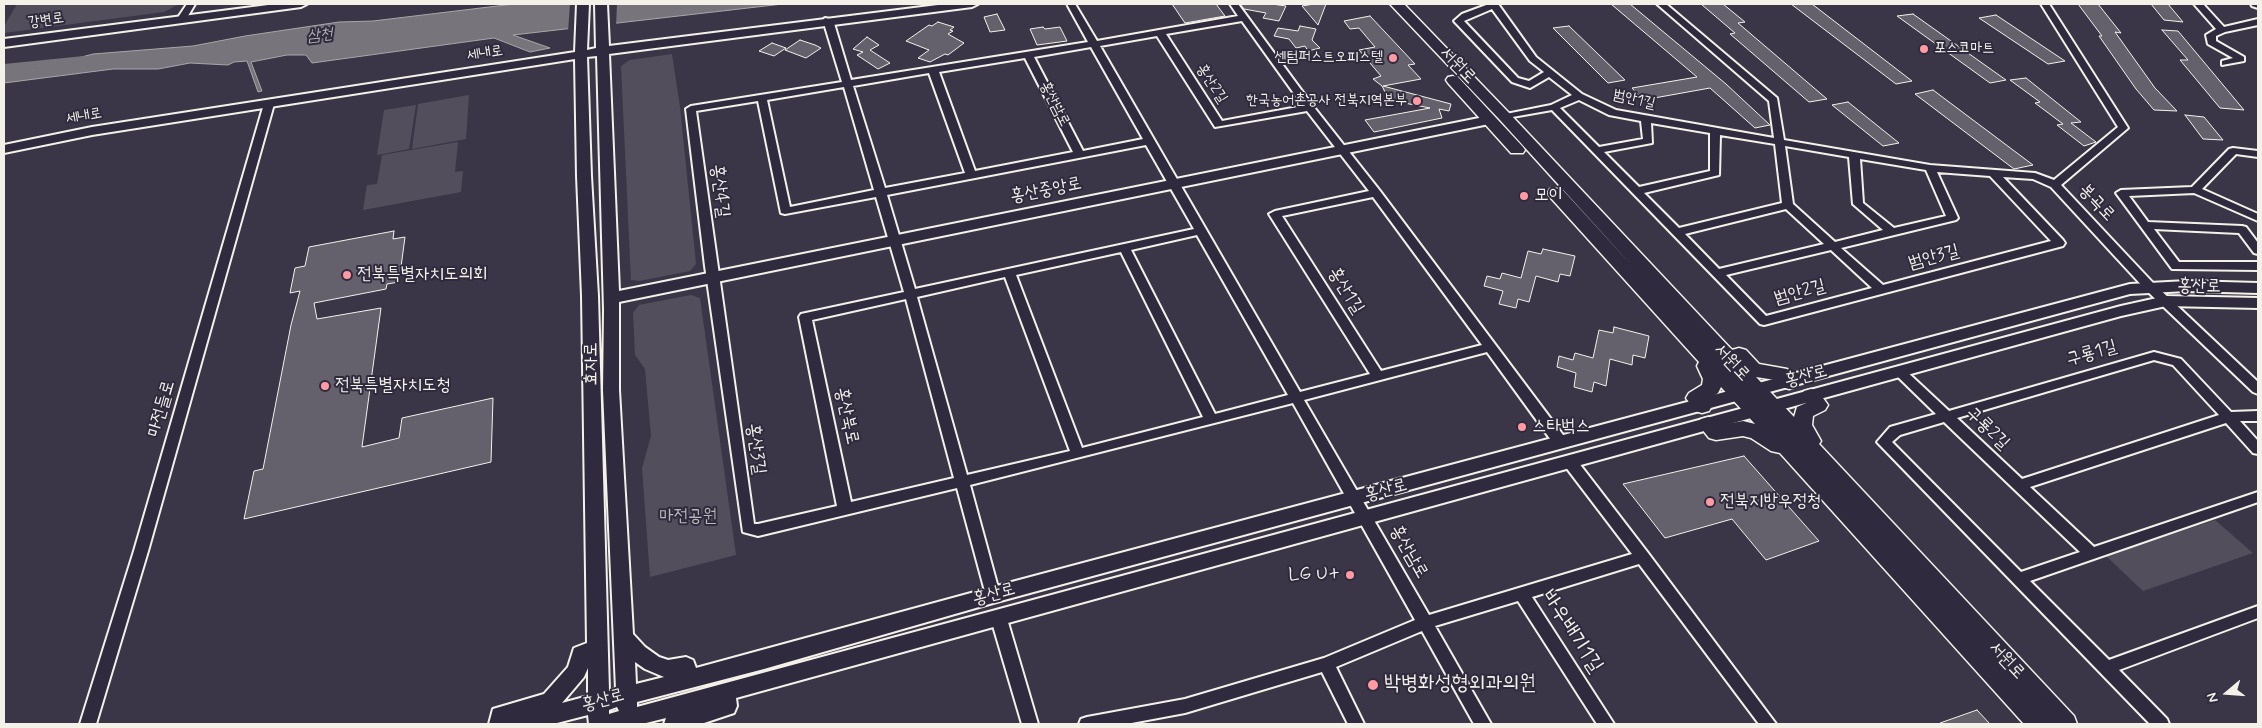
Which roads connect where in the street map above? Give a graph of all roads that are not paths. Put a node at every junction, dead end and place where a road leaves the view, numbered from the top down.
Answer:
1 (191, 4) edge
2 (301, 4) edge
3 (583, 4) edge
4 (601, 4) edge
5 (972, 4) edge
6 (1072, 4) edge
7 (1234, 4) edge
8 (1383, 4) edge
9 (1397, 4) edge
10 (1493, 4) edge
11 (1661, 4) edge
12 (2045, 4) edge
13 (2198, 4) edge
14 (1244, 18) junction
15 (182, 20) junction
16 (828, 20) junction
17 (2258, 22) edge
18 (2222, 30) junction
19 (1160, 33) junction
20 (4, 43) edge
21 (1094, 44) junction
22 (601, 46) junction
23 (582, 49) junction
24 (1028, 54) junction
25 (2225, 63) dead end
26 (933, 70) junction
27 (1549, 73) junction
28 (847, 84) junction
29 (1578, 96) junction
30 (762, 98) junction
31 (269, 104) junction
32 (1554, 107) junction
33 (1310, 108) junction
34 (1497, 118) junction
35 (1646, 119) junction
36 (1715, 131) junction
37 (1149, 141) junction
38 (1781, 141) junction
39 (4, 149) edge
40 (1341, 149) junction
41 (1597, 150) junction
42 (1078, 153) junction
43 (1854, 154) junction
44 (2258, 154) edge
45 (1930, 168) junction
46 (1994, 174) junction
47 (971, 175) junction
48 (1173, 184) junction
49 (2055, 185) junction
50 (2195, 190) junction
51 (1637, 191) junction
52 (879, 192) junction
53 (1376, 193) junction
54 (1788, 206) junction
55 (2258, 218) edge
56 (2144, 225) junction
57 (1200, 231) junction
58 (1676, 232) junction
59 (1892, 232) junction
60 (894, 239) junction
61 (1833, 246) junction
62 (1124, 248) junction
63 (2258, 250) edge
64 (2258, 266) edge
65 (1009, 272) junction
66 (1717, 273) junction
67 (712, 277) junction
68 (2150, 286) junction
69 (2258, 288) edge
70 (1881, 290) junction
71 (910, 294) junction
72 (611, 298) junction
73 (2166, 301) junction
74 (2258, 303) edge
75 (1490, 347) junction
76 (1720, 361) junction
77 (1900, 372) junction
78 (1377, 375) junction
79 (1788, 382) junction
80 (2258, 389) edge
81 (1749, 393) junction
82 (1296, 396) junction
83 (1811, 396) junction
84 (1702, 406) junction
85 (1764, 409) junction
86 (1946, 416) junction
87 (2258, 416) edge
88 (2228, 417) junction
89 (1211, 419) junction
90 (1708, 424) junction
91 (1561, 443) junction
92 (2258, 449) edge
93 (1802, 451) junction
94 (1078, 454) junction
95 (1570, 462) junction
96 (962, 481) junction
97 (2019, 485) junction
98 (2258, 497) edge
99 (1354, 499) junction
100 (845, 509) junction
101 (1366, 518) junction
102 (2092, 554) junction
103 (1643, 557) junction
104 (2018, 579) junction
105 (1521, 593) junction
106 (993, 595) junction
107 (2258, 612) edge
108 (999, 618) junction
109 (1426, 622) junction
110 (623, 637) junction
111 (597, 649) junction
112 (1326, 664) junction
113 (2106, 668) junction
114 (688, 679) junction
115 (725, 693) junction
116 (626, 695) junction
117 (599, 702) junction
118 (628, 722) edge
119 (88, 724) edge
120 (499, 724) edge
121 (517, 724) edge
122 (599, 724) edge
123 (608, 724) edge
124 (674, 724) edge
125 (1030, 724) edge
126 (1087, 724) edge
127 (1356, 724) edge
128 (1483, 724) edge
129 (1606, 724) edge
130 (1768, 724) edge
131 (2039, 724) edge
132 (2065, 724) edge
133 (2161, 724) edge

1 - 15 street
2 - 15 street, 강변로
3 - 23 street, 효자로
4 - 22 street, 효자로
5 - 16 street, 세내로
6 - 21 street, 홍산남로
7 - 14 street
8 - 34 main road, 서원로
9 - 34 main road, 서원로
10 - 27 street, 범안1길
10 - 27 street
11 - 38 street
12 - 49 street, 봉곡로
13 - 18 street
14 - 19 street
14 - 33 street
15 - 20 street, 강변로
16 - 22 street, 세내로
16 - 28 street
17 - 18 street
18 - 25 street
19 - 21 street
19 - 33 street, 홍산2길
21 - 24 street
21 - 37 street, 홍산남로
22 - 23 street, 세내로
22 - 72 street, 효자로
23 - 31 street, 세내로
23 - 111 street, 효자로
24 - 26 street
24 - 42 street, 홍산남로
26 - 28 street
26 - 47 street
27 - 29 street, 범안1길
28 - 30 street
28 - 52 street
29 - 32 street
29 - 35 street, 범안1길
30 - 52 street
30 - 67 street, 홍산4길
31 - 39 street, 세내로
31 - 119 street, 마전들로
32 - 34 street
32 - 41 street, 범안2길
33 - 40 street
34 - 40 street, 홍산중앙로
34 - 76 main road, 서원로
35 - 36 street, 범안1길
35 - 41 street
36 - 38 street, 범안1길
36 - 51 street
37 - 42 street
37 - 48 street, 홍산남로
38 - 43 street, 범안1길
38 - 54 street
40 - 48 street, 홍산중앙로
40 - 53 street
41 - 51 street, 범안2길
42 - 47 street
43 - 45 street, 범안1길
43 - 59 street
44 - 50 street
45 - 46 street, 범안1길
45 - 59 street, 범안3길
46 - 49 street, 범안1길
46 - 70 street, 범안3길
47 - 52 street
48 - 57 street, 홍산남로
48 - 60 street, 홍산중앙로
49 - 68 street, 봉곡로
50 - 55 street
50 - 56 street
51 - 58 street, 범안2길
52 - 60 street
53 - 75 street
53 - 78 street, 홍산1길
54 - 58 street
54 - 61 street
56 - 63 street
56 - 64 street
57 - 62 street
57 - 82 street, 홍산남로
58 - 66 street, 범안2길
59 - 61 street, 범안3길
60 - 67 street, 홍산중앙로
60 - 71 street
61 - 66 street
61 - 70 street
62 - 65 street, 홍산북로
62 - 89 street
65 - 71 street, 홍산북로
65 - 94 street
66 - 70 street, 범안2길
67 - 72 street, 홍산중앙로
67 - 100 street, 홍산3길
68 - 69 street, 홍산로
68 - 73 street, 봉곡로
68 - 79 street, 홍산로
71 - 96 street
71 - 100 street, 홍산북로
72 - 110 street, 효자로
73 - 74 street, 홍산로
73 - 77 street, 홍산로
73 - 80 street, 봉곡로
75 - 78 street
75 - 91 street
76 - 79 main road
76 - 81 main road, 서원로
76 - 84 main road
77 - 83 street, 홍산로
77 - 86 street
78 - 82 street
79 - 81 street, 홍산로
81 - 84 street, 홍산로
81 - 85 main road, 서원로
82 - 89 street
82 - 99 street, 홍산남로
83 - 85 street, 홍산로
83 - 93 main road
84 - 91 street, 홍산로
85 - 90 street, 홍산로
85 - 93 main road, 서원로
86 - 88 street, 구룡1길
86 - 97 street, 구룡2길
86 - 104 street, 구룡2길
87 - 88 street
88 - 92 street, 구룡1길
88 - 97 street
89 - 94 street
90 - 93 main road
90 - 95 street, 홍산로
91 - 99 street, 홍산로
93 - 131 main road, 서원로
93 - 132 main road, 서원로
94 - 96 street
95 - 101 street, 홍산로
95 - 103 street
96 - 100 street
96 - 106 street
97 - 102 street, 구룡2길
98 - 102 street
99 - 101 street, 홍산남로
99 - 106 street, 홍산로
101 - 108 street, 홍산로
101 - 109 street, 홍산남로
102 - 104 street
103 - 105 street, 바우배기1길
103 - 130 street
104 - 113 street, 구룡2길
105 - 109 street
105 - 129 street, 바우배기1길
106 - 114 street, 홍산로
107 - 113 street
108 - 115 street, 홍산로
108 - 125 street
109 - 112 street
109 - 128 street, 홍산남로
110 - 114 street
110 - 116 street, 효자로
111 - 117 street, 효자로
111 - 120 street
112 - 126 street
112 - 127 street
113 - 133 street, 구룡2길
114 - 116 street, 홍산로
115 - 118 street, 홍산로
115 - 124 street
116 - 117 street, 홍산로
116 - 118 street, 효자로
117 - 121 street, 홍산로
117 - 122 street, 효자로
118 - 123 street, 홍산로

